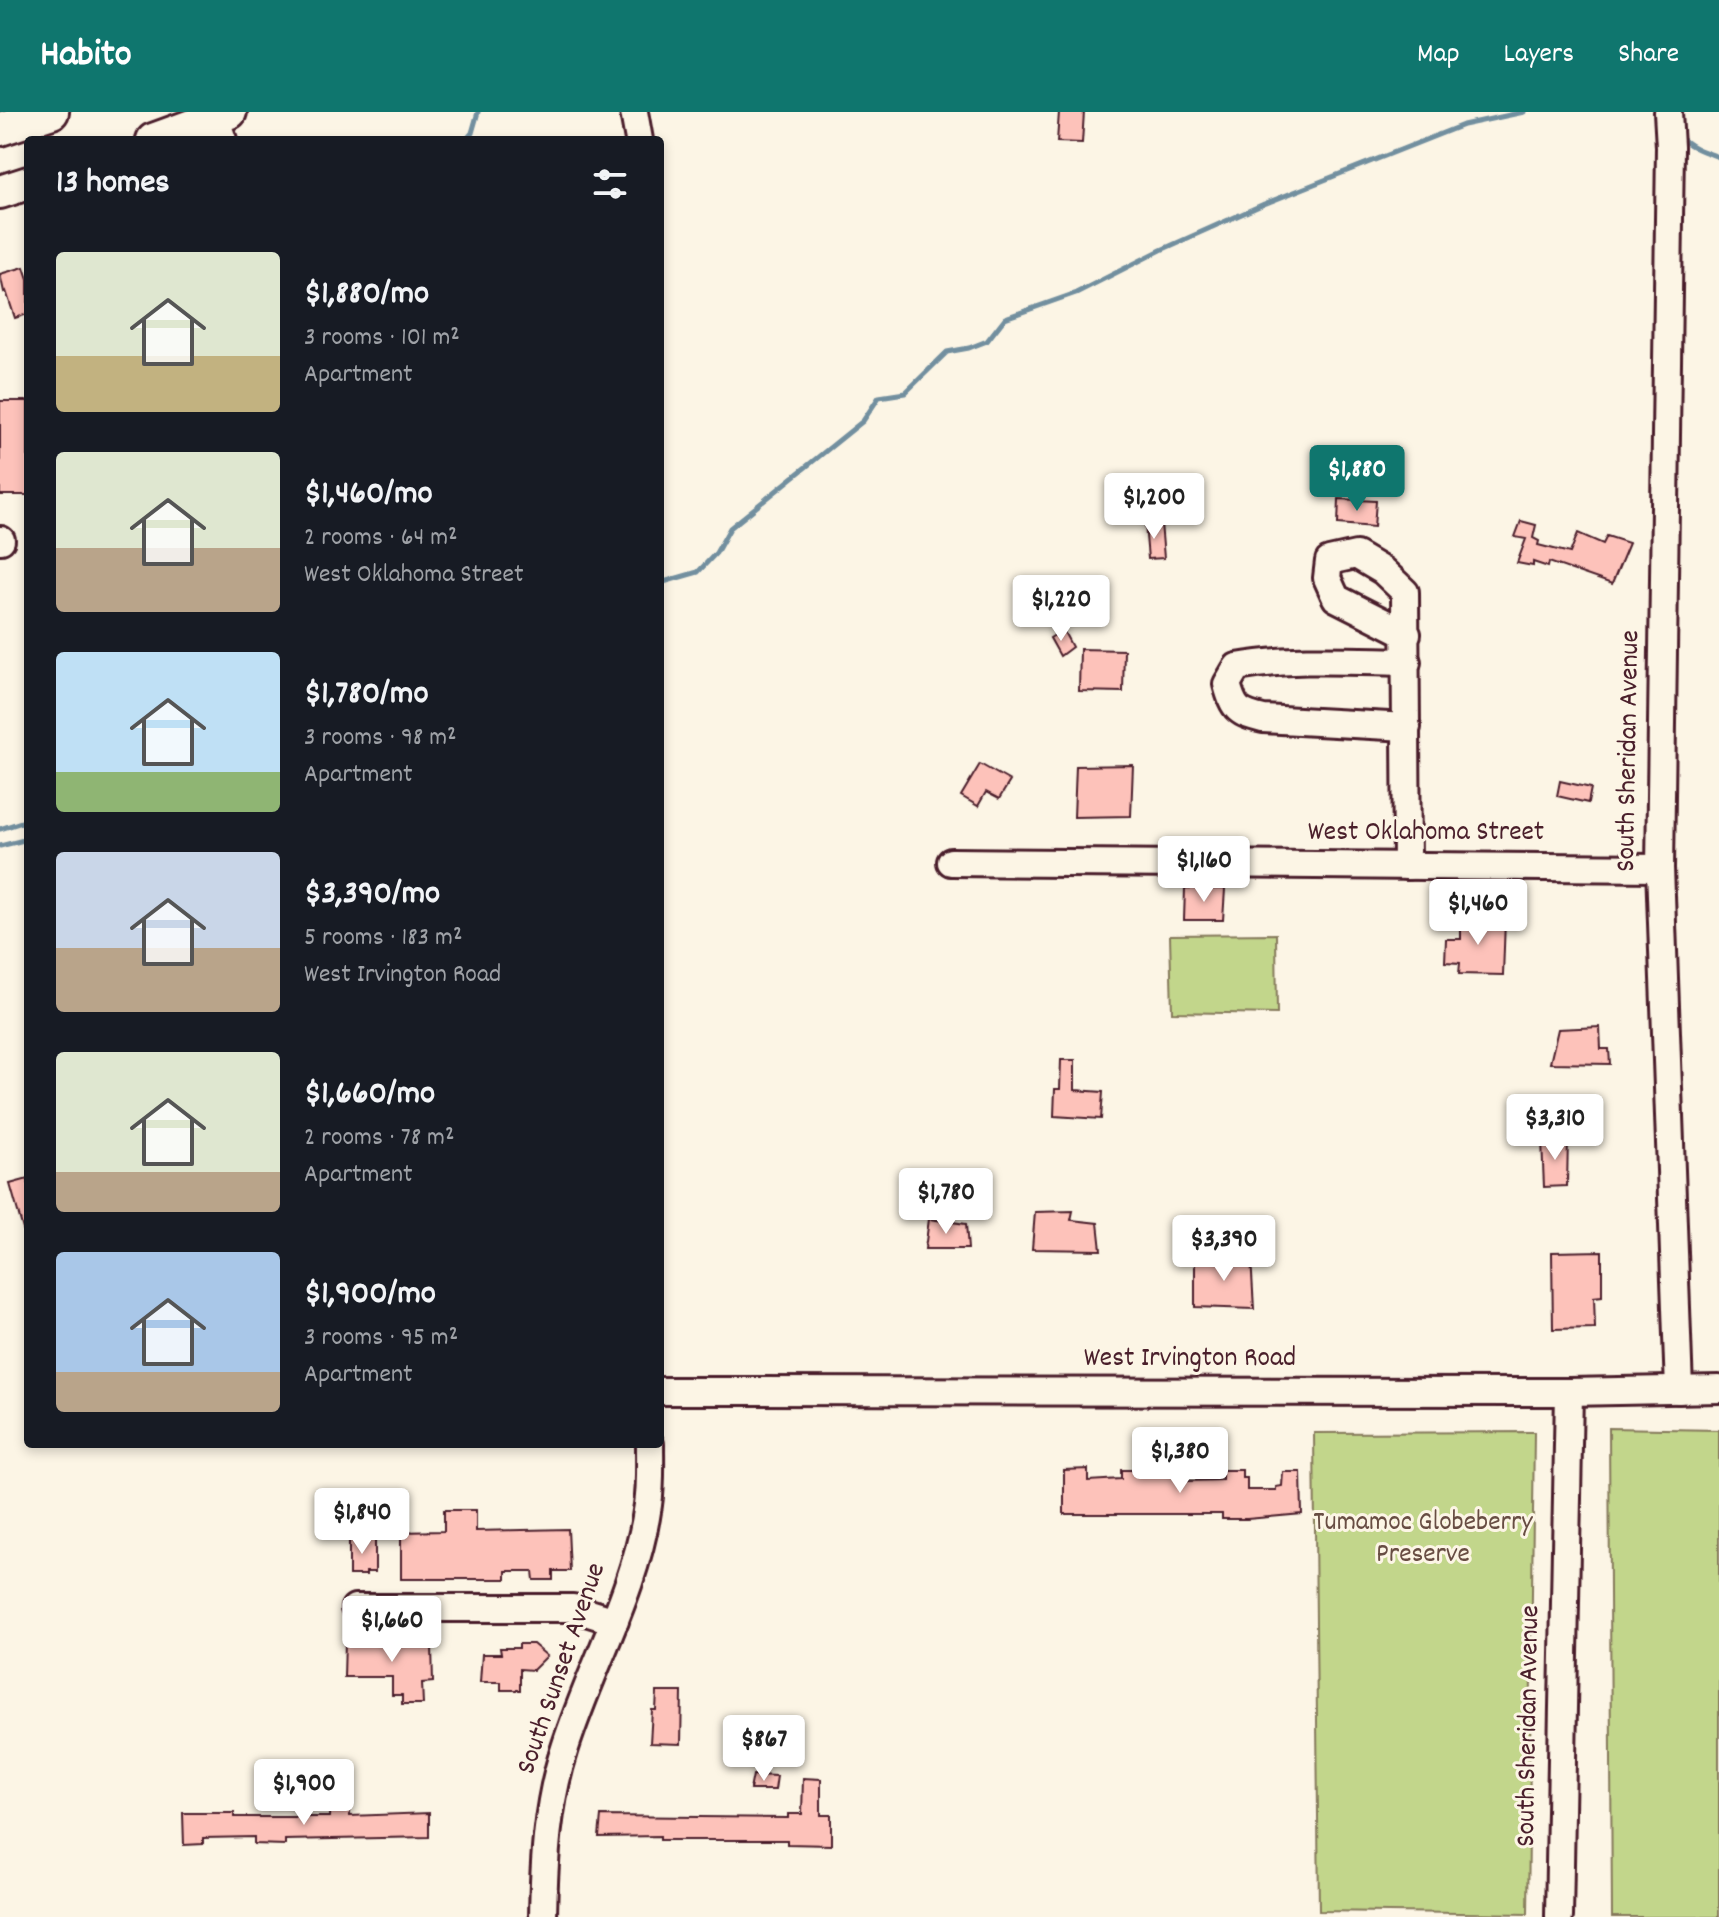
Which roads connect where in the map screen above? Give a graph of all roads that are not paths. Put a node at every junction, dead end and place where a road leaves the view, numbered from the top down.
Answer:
1 (52, 112) edge
2 (634, 112) edge
3 (1668, 112) edge
4 (223, 123) edge
5 (0, 129) edge
6 (169, 136) edge
7 (638, 136) edge
8 (24, 184) edge
9 (0, 192) edge
10 (1407, 634) dead end
11 (1407, 662) junction
12 (1407, 727) junction
13 (951, 862) dead end
14 (1407, 866) junction
15 (1660, 868) junction
16 (1719, 1389) edge
17 (1679, 1390) junction
18 (664, 1391) edge
19 (1569, 1392) junction
20 (650, 1448) edge
21 (355, 1608) dead end
22 (615, 1621) junction
23 (543, 1917) edge
24 (1559, 1917) edge

1 - 5 main road
2 - 7 street
3 - 15 street, South Sheridan Avenue
4 - 6 main road
8 - 9 main road
10 - 11 street
11 - 12 street
11 - 12 street
12 - 14 street
13 - 14 street, West Oklahoma Street
14 - 15 street, West Oklahoma Street
15 - 17 street, South Sheridan Avenue
16 - 17 street, West Irvington Road
17 - 19 street, West Irvington Road
18 - 19 street, West Irvington Road
19 - 24 street, South Sheridan Avenue
20 - 22 street, South Sunset Avenue
21 - 22 street
22 - 23 street, South Sunset Avenue

